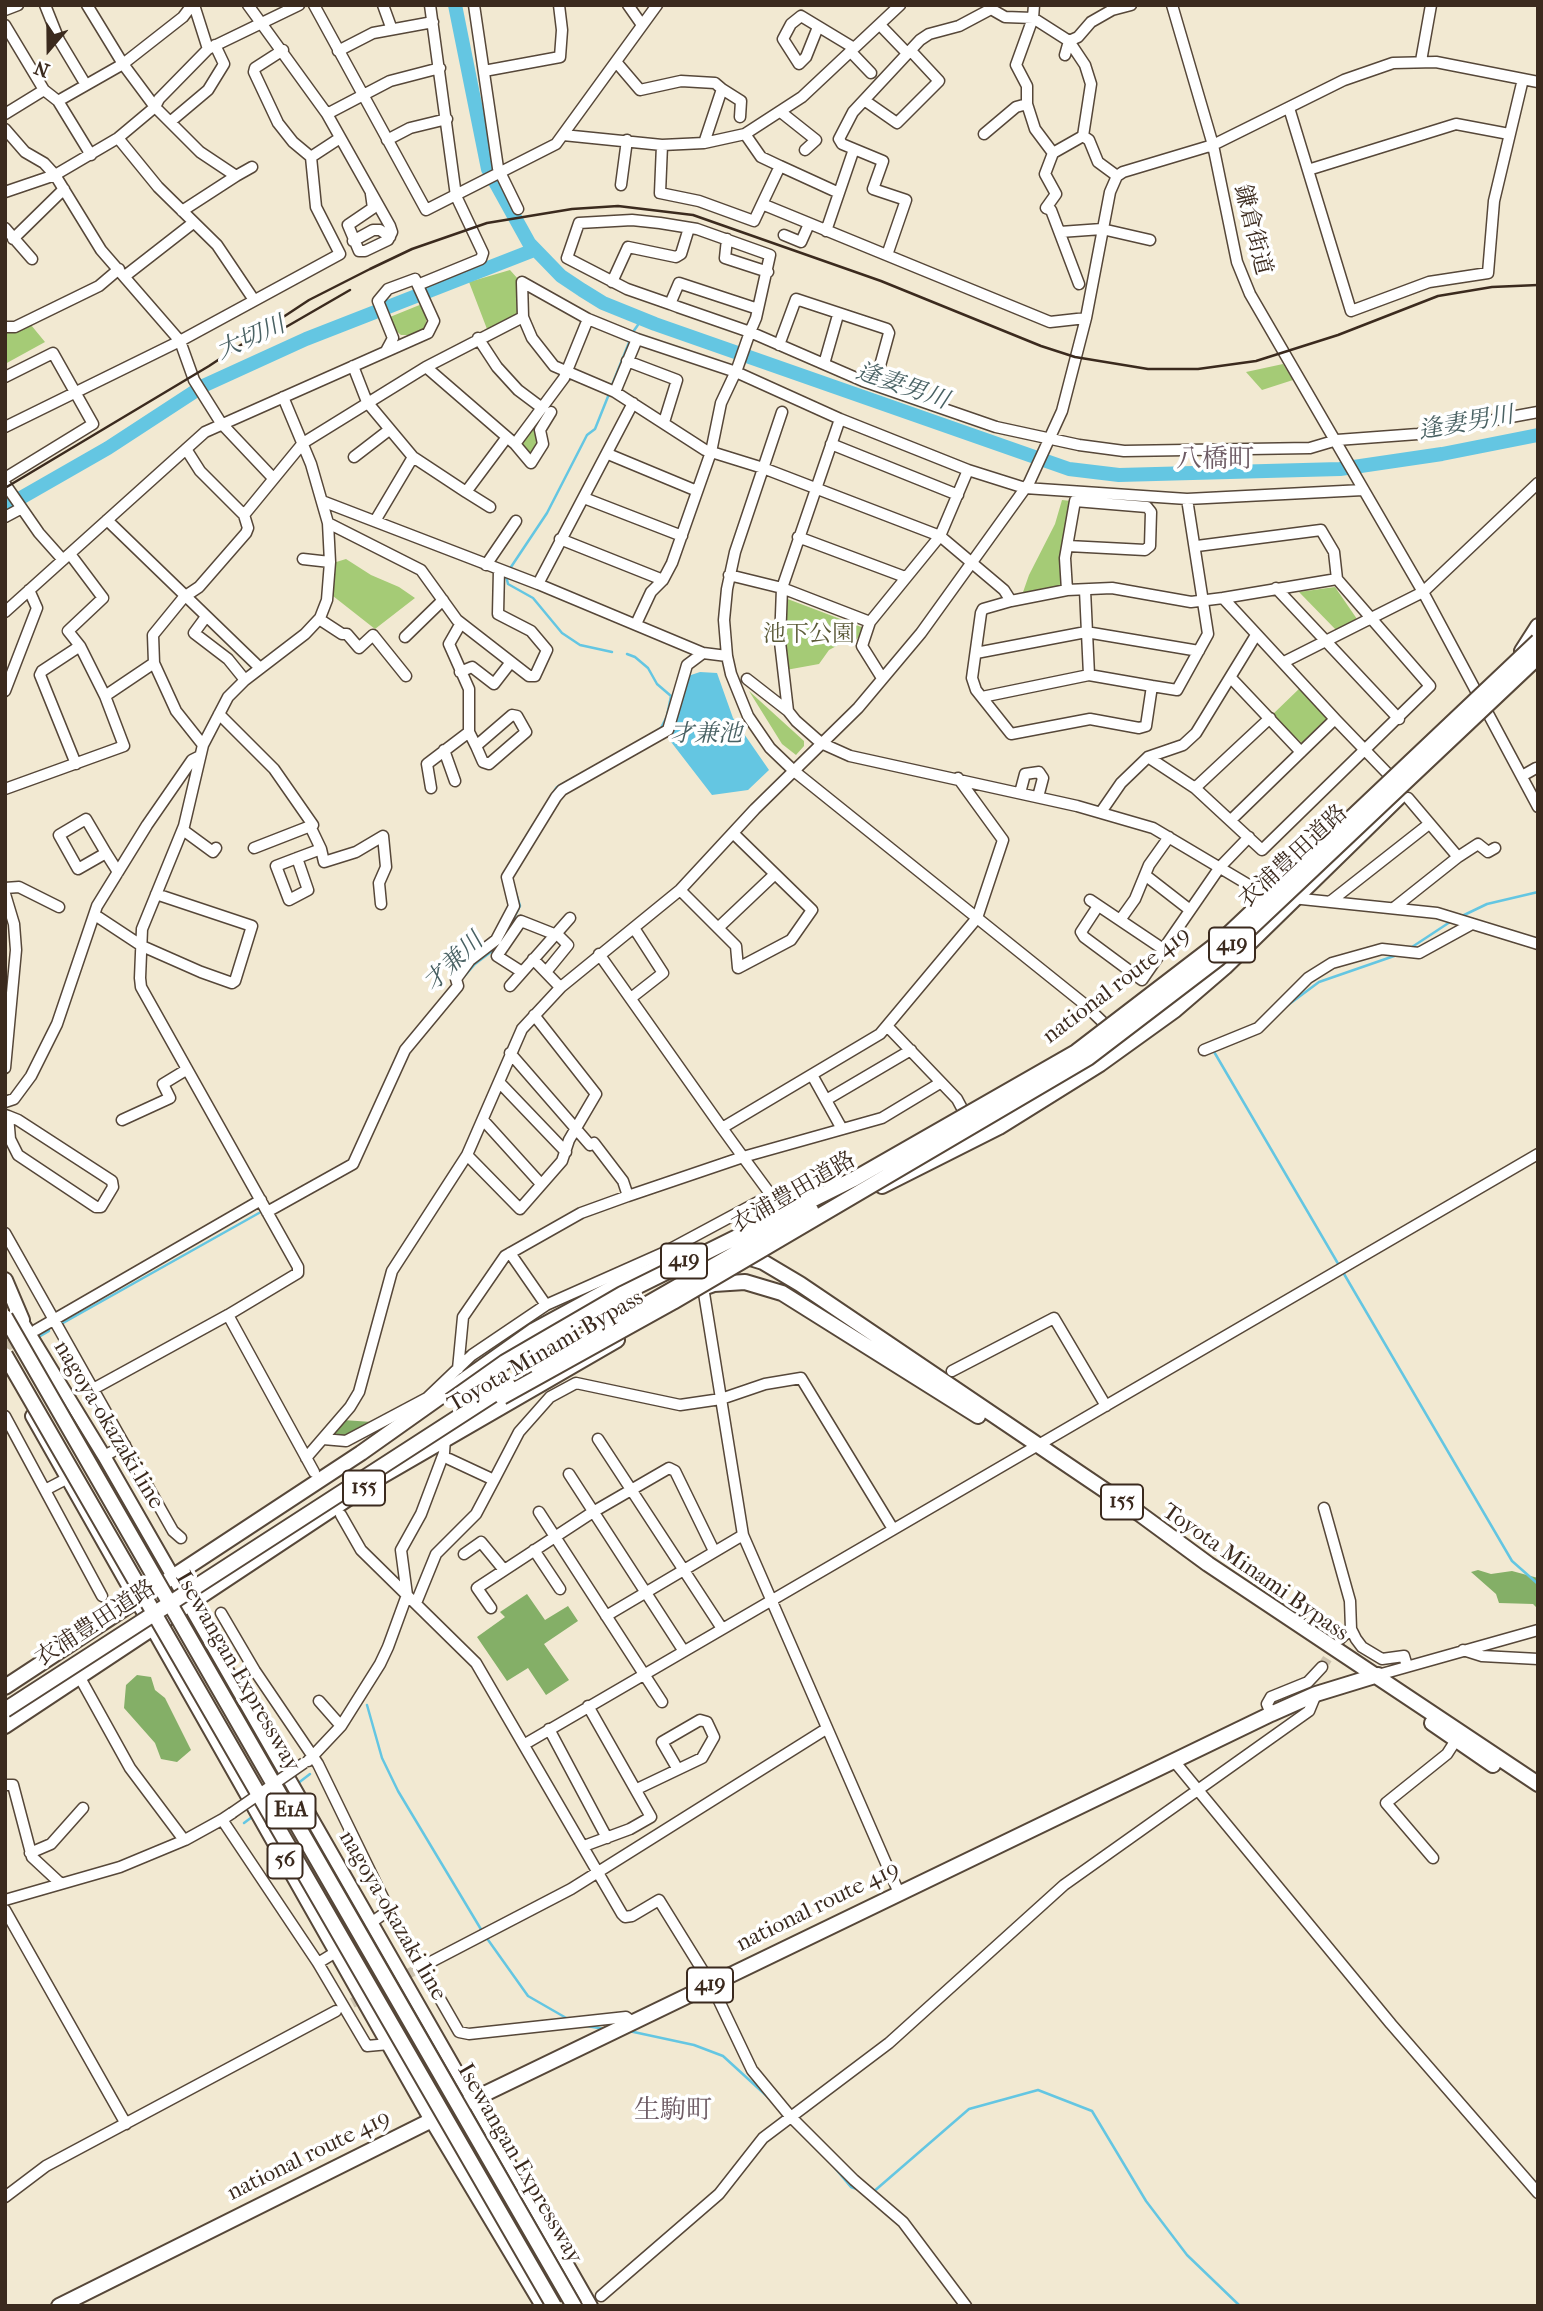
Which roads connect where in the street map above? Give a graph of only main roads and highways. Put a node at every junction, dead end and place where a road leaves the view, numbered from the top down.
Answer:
1 (1538, 626) edge
2 (1535, 638) edge
3 (1538, 658) edge
4 (1480, 702) junction
5 (1179, 1006) junction
6 (1112, 1032) junction
7 (1044, 1099) junction
8 (928, 1138) junction
9 (884, 1178) junction
10 (777, 1244) junction
11 (734, 1253) junction
12 (763, 1262) junction
13 (787, 1275) junction
14 (5, 1280) edge
15 (738, 1282) junction
16 (5, 1295) edge
17 (5, 1317) edge
18 (22, 1320) junction
19 (5, 1354) edge
20 (5, 1368) edge
21 (1035, 1447) junction
22 (320, 1474) junction
23 (382, 1476) junction
24 (174, 1578) junction
25 (138, 1602) junction
26 (188, 1603) junction
27 (152, 1627) junction
28 (1372, 1677) junction
29 (5, 1687) edge
30 (5, 1710) edge
31 (5, 1716) edge
32 (5, 1726) edge
33 (1538, 1784) edge
34 (1538, 1796) edge
35 (474, 2099) junction
36 (432, 2122) junction
37 (59, 2306) edge
38 (542, 2306) edge
39 (554, 2306) edge
40 (574, 2306) edge
41 (591, 2306) edge

1 - 2 highway, national route 419 / 419
2 - 4 highway, national route 419 / 419
2 - 8 highway, 衣浦豊田道路 / 419, bridge
3 - 4 highway, national route 419 / 419
3 - 9 highway, 衣浦豊田道路 / 419, bridge
4 - 5 highway, national route 419 / 419
4 - 6 highway, national route 419 / 419
5 - 6 highway, 419
5 - 7 highway, national route 419 / 419
6 - 7 highway, 419
6 - 11 highway, national route 419 / 419
7 - 10 highway, national route 419 / 419
8 - 22 highway, 衣浦豊田道路 / 419, bridge
8 - 30 highway, 衣浦豊田道路 / 419, bridge
9 - 23 highway, 衣浦豊田道路 / 419, bridge
9 - 31 highway, 衣浦豊田道路 / 419, bridge
10 - 12 highway, national route 419 / 419
10 - 13 highway
11 - 12 highway, Toyota Minami Bypass / 155
11 - 22 highway, Toyota Minami Bypass / 155
12 - 13 highway, Toyota Minami Bypass / 155
12 - 15 highway, national route 419
13 - 21 highway, Toyota Minami Bypass / 155
14 - 18 highway
15 - 21 highway, Toyota Minami Bypass / 155
15 - 23 highway, Toyota Minami Bypass / 155
16 - 18 main road, nagoya-okazaki line / 56
17 - 40 highway, Isewangan Expressway / E1A, bridge
18 - 24 main road, nagoya-okazaki line / 56
19 - 39 highway, Isewangan Expressway / E1A, bridge
20 - 25 main road, 56
21 - 28 highway, Toyota Minami Bypass / 155
22 - 24 highway, 155
23 - 26 highway, Toyota Minami Bypass / 155
24 - 25 highway, 155
24 - 26 main road, nagoya-okazaki line / 56
25 - 27 main road, 56
25 - 29 highway, 155
26 - 27 highway, Toyota Minami Bypass / 155
26 - 35 main road, nagoya-okazaki line / 56
27 - 32 highway, Toyota Minami Bypass / 155
27 - 36 main road, 56
28 - 33 highway, 155
28 - 34 highway, 155
28 - 35 highway, national route 419 / 419
35 - 36 highway, national route 419 / 419
35 - 41 main road, nagoya-okazaki line / 56
36 - 37 highway, national route 419 / 419
36 - 38 main road, 56

